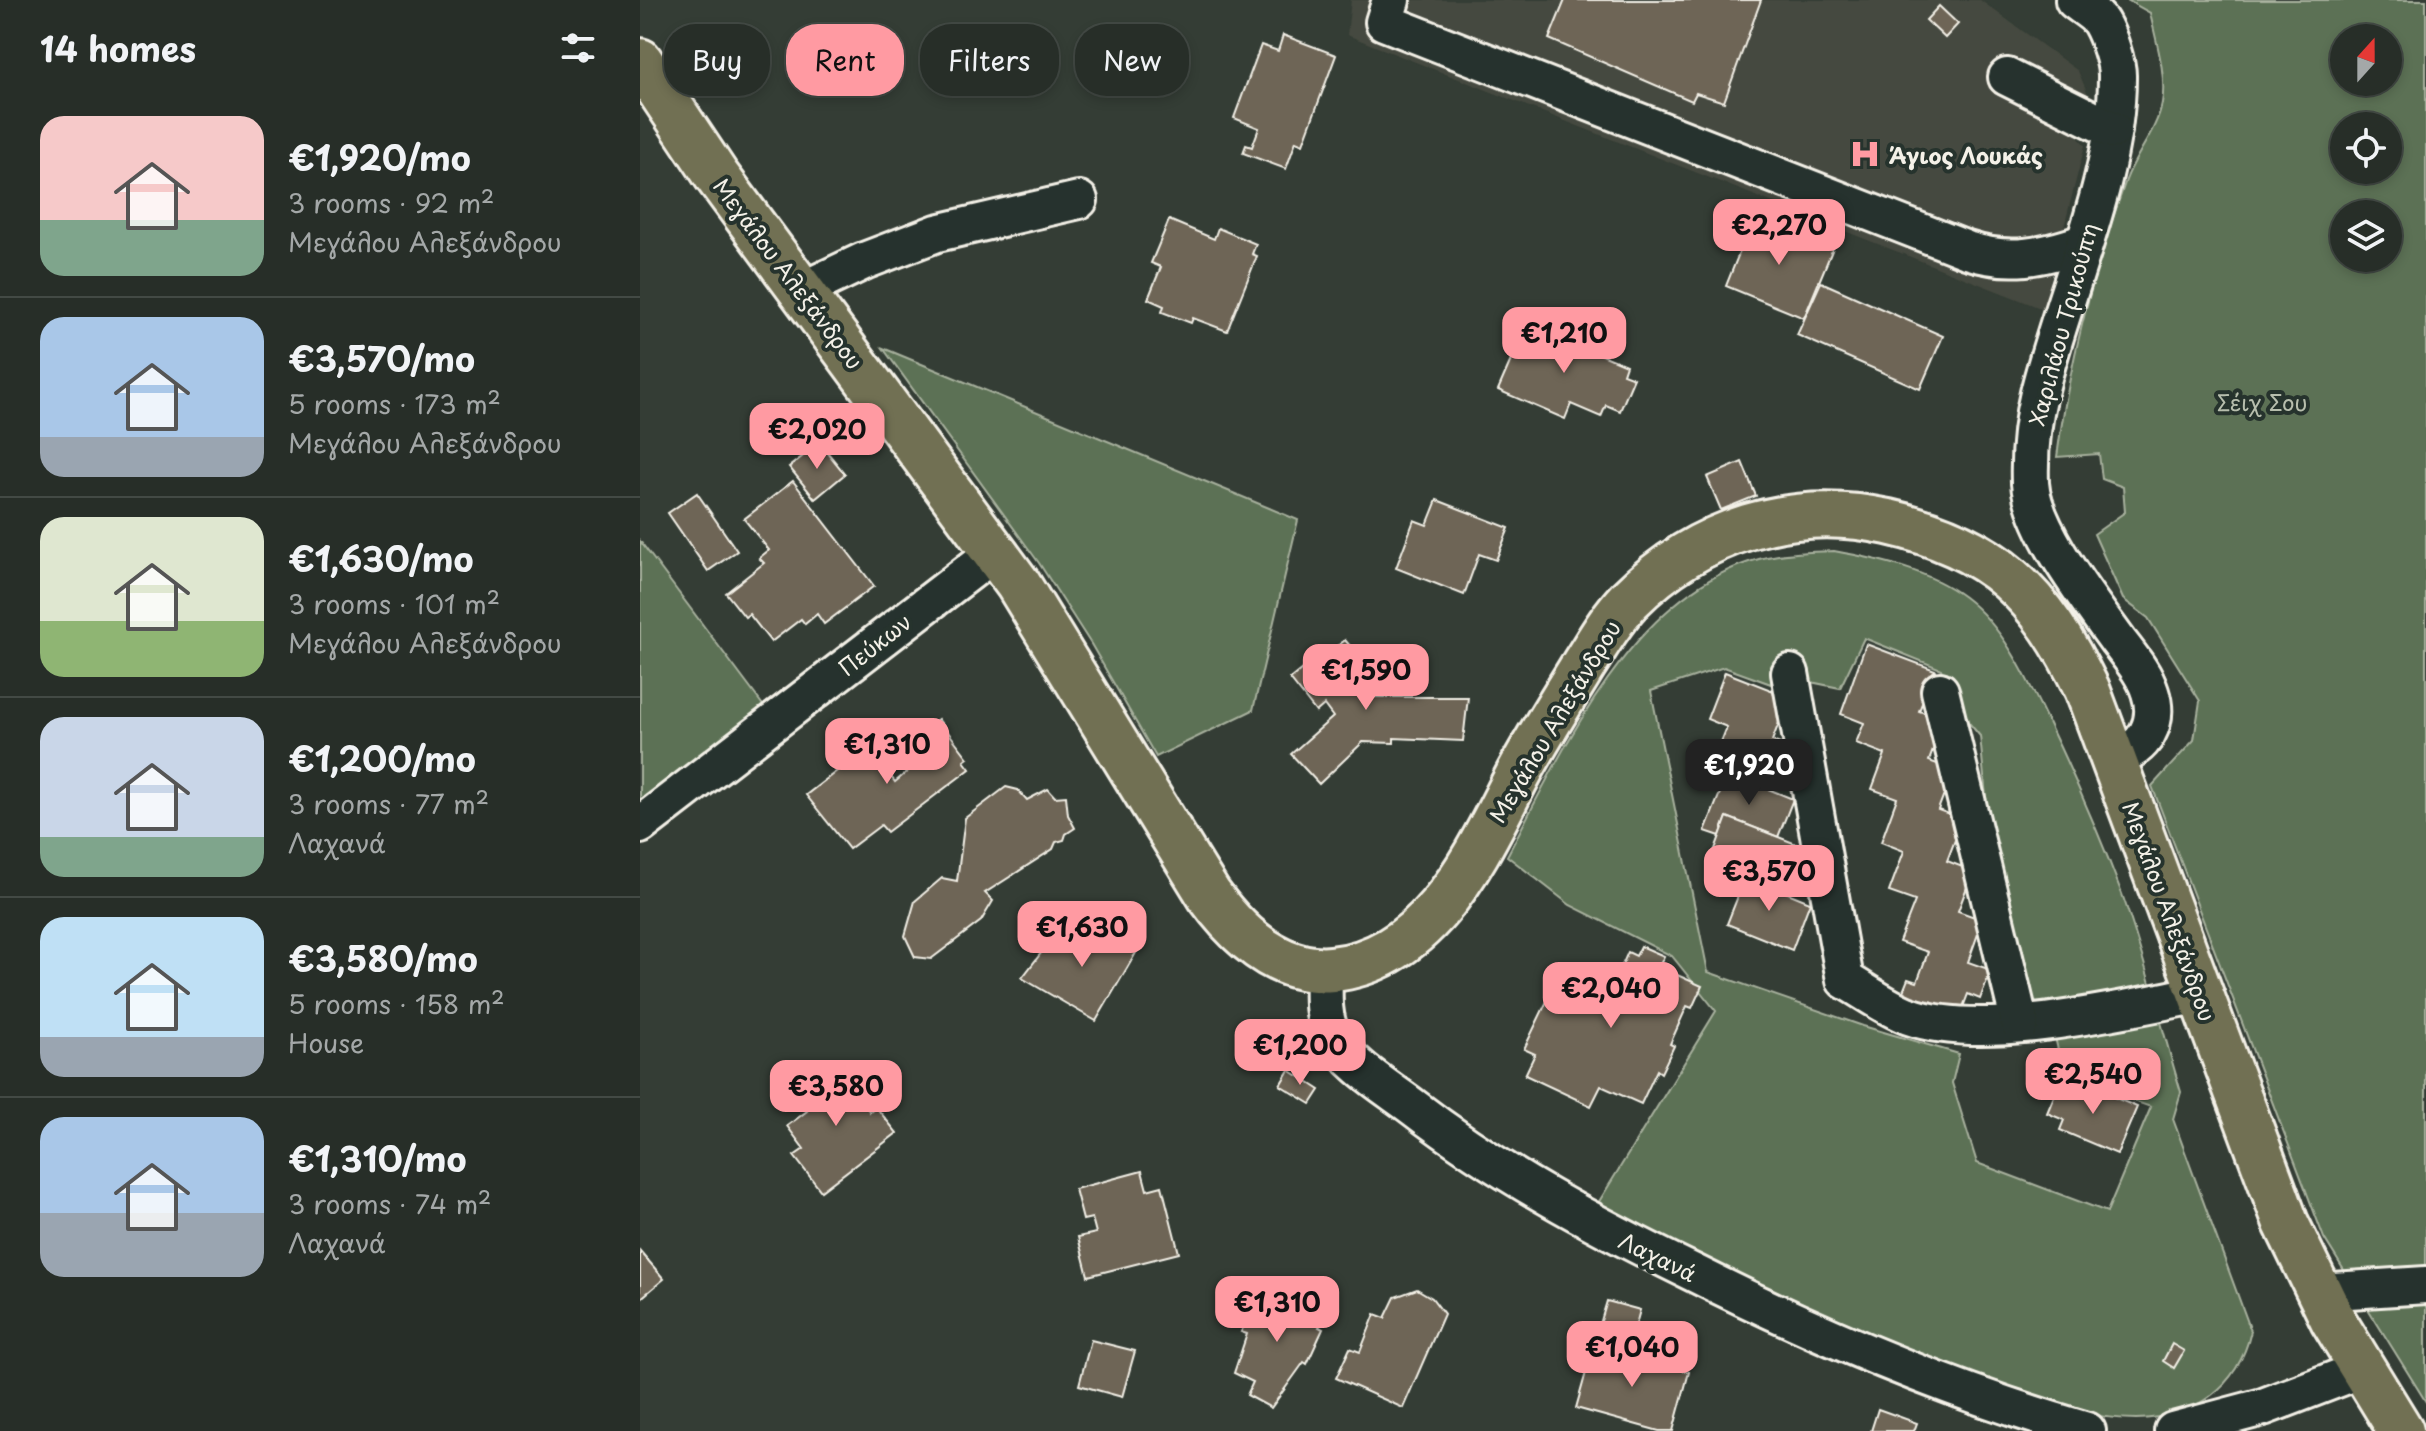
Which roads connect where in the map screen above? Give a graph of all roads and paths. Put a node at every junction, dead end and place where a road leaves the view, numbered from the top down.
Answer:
1 (1391, 0) edge
2 (2074, 0) edge
3 (640, 61) edge
4 (2007, 77) dead end
5 (2113, 130) junction
6 (1079, 200) dead end
7 (2083, 243) junction
8 (801, 291) junction
9 (995, 552) junction
10 (1790, 673) dead end
11 (1940, 691) dead end
12 (2115, 756) junction
13 (640, 825) edge
14 (1324, 969) junction
15 (2200, 994) junction
16 (2020, 1024) junction
17 (2426, 1285) edge
18 (2318, 1292) junction
19 (2360, 1370) junction
20 (2087, 1431) edge
21 (2173, 1431) edge
22 (2401, 1431) edge

1 - 7 street
2 - 5 street, Χαριλάου Τρικούπη
3 - 8 main road, Μεγάλου Αλεξάνδρου
4 - 5 street
5 - 7 street, Χαριλάου Τρικούπη
6 - 8 street
7 - 12 street, Χαριλάου Τρικούπη
8 - 9 main road, Μεγάλου Αλεξάνδρου
9 - 13 street, Πεύκων
9 - 14 main road, Μεγάλου Αλεξάνδρου
10 - 16 street
11 - 16 street
12 - 14 main road, Μεγάλου Αλεξάνδρου
12 - 15 main road, Μεγάλου Αλεξάνδρου
14 - 20 street, Λαχανά
15 - 16 street
15 - 18 main road, Μεγάλου Αλεξάνδρου
17 - 18 street
18 - 19 main road, Μεγάλου Αλεξάνδρου
19 - 21 street
19 - 22 main road, Μεγάλου Αλεξάνδρου

